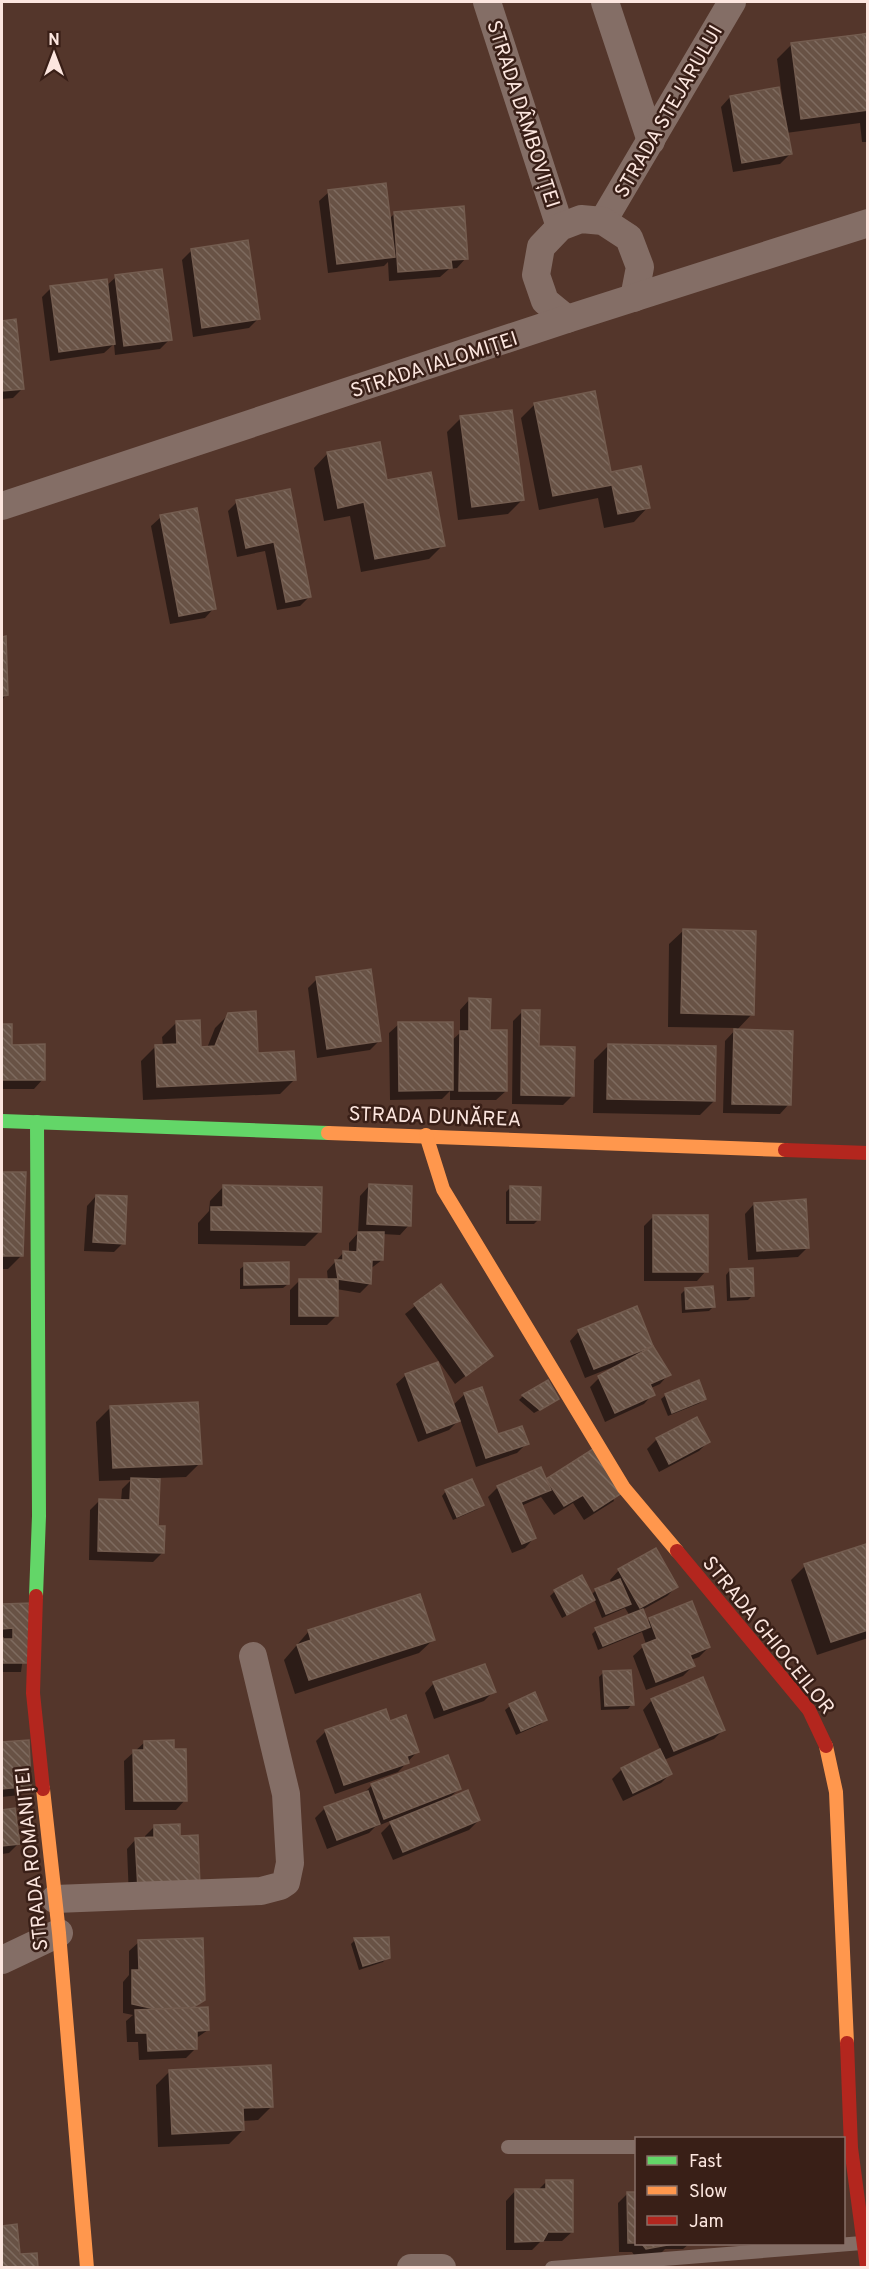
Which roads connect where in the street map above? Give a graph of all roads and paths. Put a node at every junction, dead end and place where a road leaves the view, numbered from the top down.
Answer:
1 (487, 2) edge
2 (605, 2) edge
3 (732, 2) edge
4 (651, 141) junction
5 (603, 221) junction
6 (867, 223) edge
7 (560, 226) junction
8 (634, 298) junction
9 (567, 319) junction
10 (2, 506) edge
11 (2, 1121) edge
12 (37, 1122) junction
13 (426, 1135) junction
14 (867, 1153) edge
15 (253, 1656) dead end
16 (55, 1899) junction
17 (59, 1933) junction
18 (2, 1960) edge
19 (508, 2147) dead end
20 (635, 2147) edge
21 (847, 2148) edge
22 (862, 2243) junction
23 (845, 2244) edge
24 (837, 2245) edge
25 (87, 2268) edge
26 (411, 2268) edge
27 (442, 2268) edge
28 (552, 2268) edge
29 (867, 2268) edge

1 - 7 street, STRADA DÂMBOVIȚEI
2 - 4 street
3 - 4 street, STRADA STEJARULUI
4 - 5 street, STRADA STEJARULUI
5 - 7 street
5 - 8 street
6 - 8 street, STRADA IALOMIȚEI
7 - 9 street
8 - 9 street, STRADA IALOMIȚEI
9 - 10 street, STRADA IALOMIȚEI
11 - 12 street, STRADA DUNĂREA
12 - 13 street, STRADA DUNĂREA
12 - 16 street, STRADA ROMANIȚEI
13 - 14 street, STRADA DUNĂREA
13 - 21 street, STRADA GHIOCEILOR
15 - 16 street
16 - 17 street, STRADA ROMANIȚEI
17 - 18 street
17 - 25 street, STRADA ROMANIȚEI
19 - 20 lane
21 - 22 street, STRADA GHIOCEILOR
22 - 23 lane
22 - 29 street, STRADA GHIOCEILOR
24 - 28 lane
26 - 27 street

